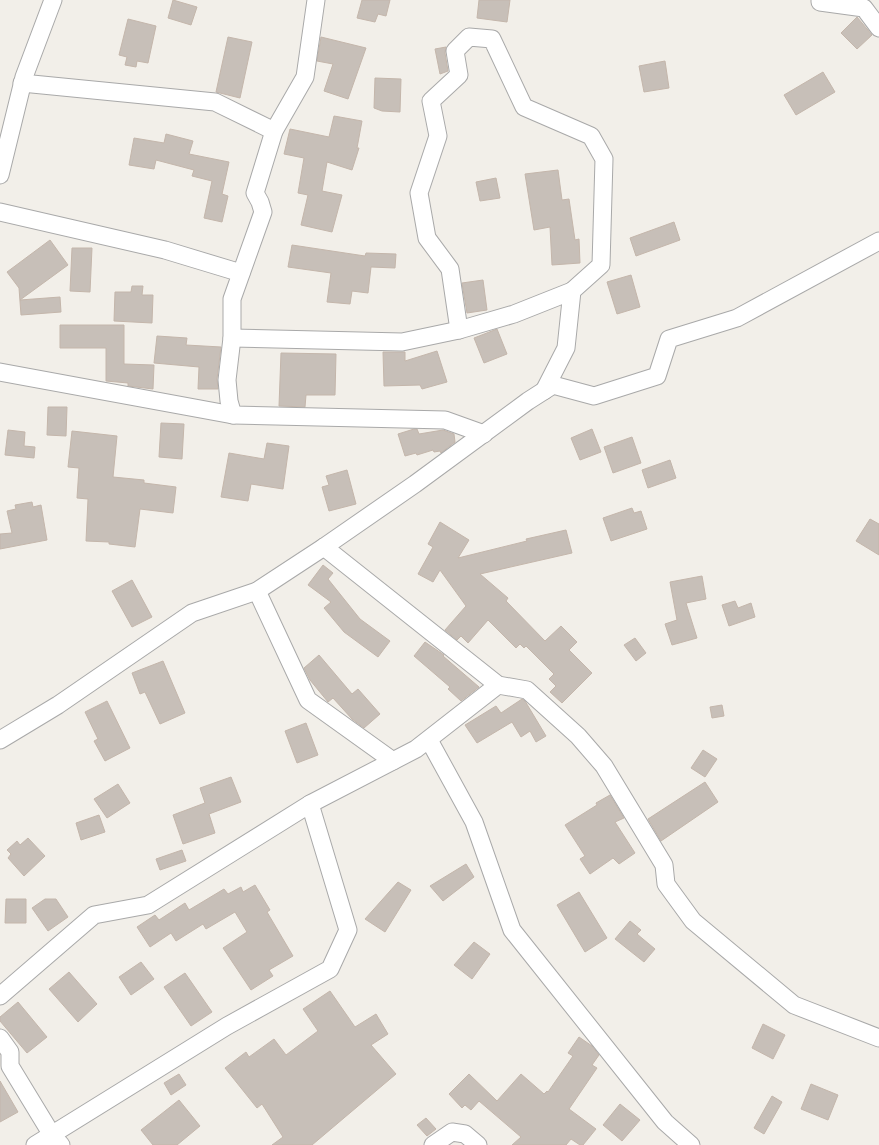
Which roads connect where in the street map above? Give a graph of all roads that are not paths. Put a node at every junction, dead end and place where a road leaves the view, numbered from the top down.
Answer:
1 (53, 0) edge
2 (316, 0) edge
3 (820, 0) edge
4 (879, 28) edge
5 (22, 83) junction
6 (274, 131) junction
7 (0, 175) edge
8 (0, 212) edge
9 (879, 240) edge
10 (241, 272) junction
11 (572, 292) junction
12 (459, 330) junction
13 (232, 338) junction
14 (0, 372) edge
15 (544, 391) junction
16 (233, 415) junction
17 (484, 434) junction
18 (324, 547) junction
19 (257, 590) junction
20 (498, 685) junction
21 (0, 740) edge
22 (428, 740) junction
23 (394, 761) junction
24 (310, 804) junction
25 (0, 996) edge
26 (0, 1038) edge
27 (879, 1038) edge
28 (56, 1140) edge
29 (35, 1145) edge
30 (432, 1145) edge
31 (478, 1145) edge
32 (691, 1145) edge

1 - 5 street
2 - 6 street
3 - 4 street
5 - 6 street
5 - 7 street
6 - 10 street
8 - 10 street
9 - 15 street
10 - 13 street
11 - 12 street
11 - 12 street
11 - 15 street
12 - 13 street
13 - 16 street
14 - 16 street
15 - 17 street
16 - 17 street
17 - 18 street
18 - 19 street
18 - 20 street
19 - 21 street
19 - 23 street
20 - 22 street
20 - 27 street
22 - 23 street
22 - 32 street
23 - 24 street
24 - 25 street
24 - 28 street
26 - 28 street
28 - 29 street
30 - 31 street

